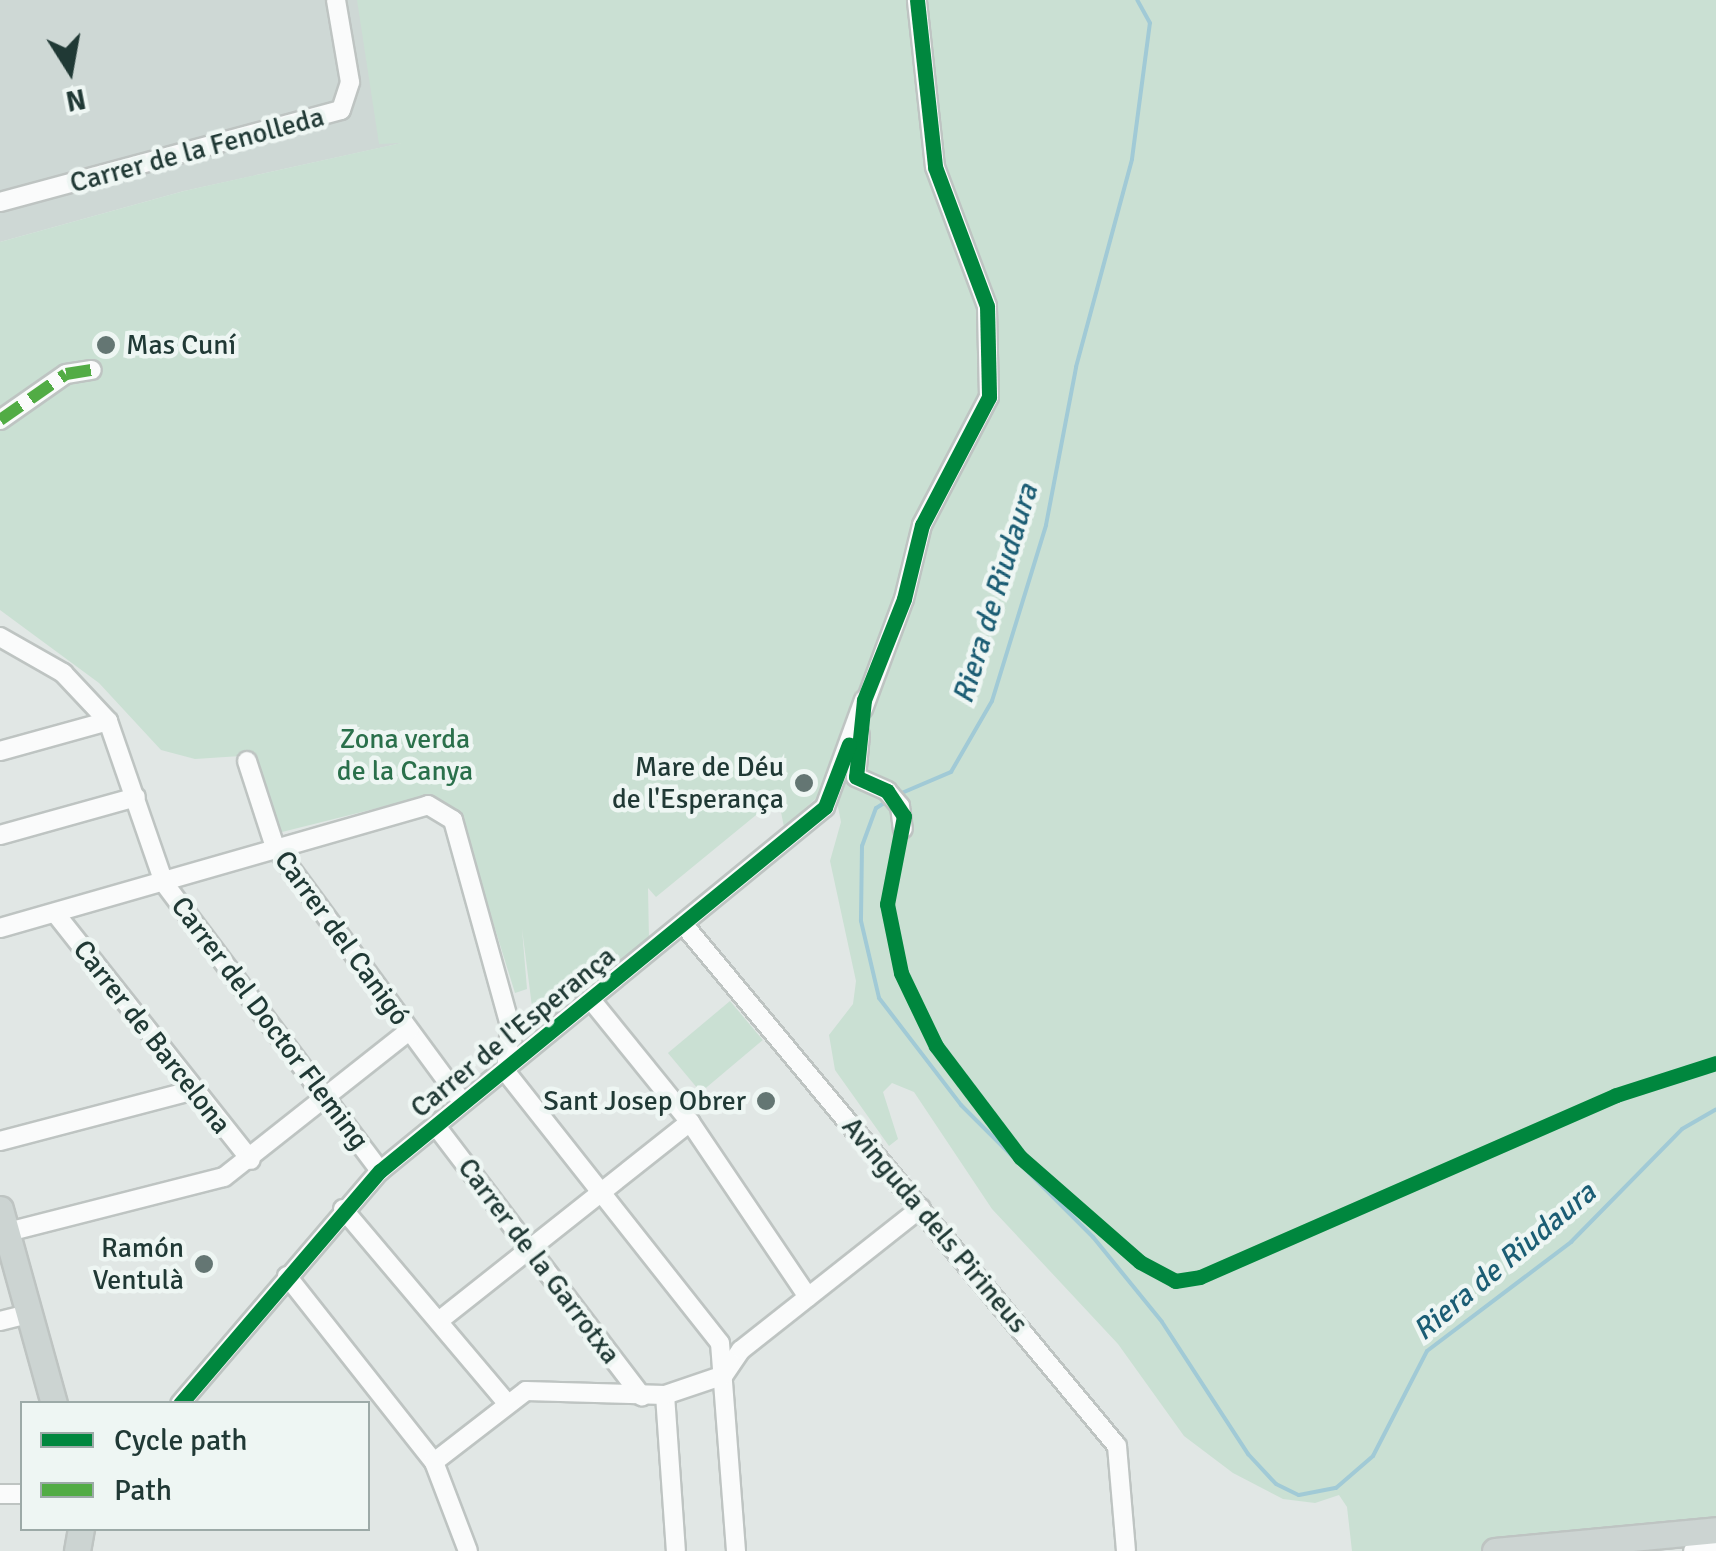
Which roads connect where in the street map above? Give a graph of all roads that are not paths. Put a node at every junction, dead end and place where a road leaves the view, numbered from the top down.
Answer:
1 (336, 0) edge
2 (917, 0) edge
3 (0, 202) edge
4 (92, 370) dead end
5 (0, 420) edge
6 (0, 637) edge
7 (864, 700) junction
8 (108, 721) junction
9 (0, 751) edge
10 (247, 761) dead end
11 (136, 797) junction
12 (903, 829) dead end
13 (0, 835) edge
14 (275, 847) junction
15 (164, 883) junction
16 (55, 913) junction
17 (684, 925) junction
18 (0, 928) edge
19 (592, 1001) junction
20 (409, 1031) junction
21 (506, 1072) junction
22 (191, 1090) junction
23 (327, 1097) junction
24 (462, 1102) junction
25 (690, 1122) junction
26 (436, 1126) junction
27 (0, 1142) edge
28 (250, 1160) junction
29 (380, 1172) junction
30 (603, 1187) junction
31 (343, 1208) junction
32 (921, 1208) junction
33 (2, 1225) edge
34 (526, 1246) junction
35 (287, 1276) junction
36 (808, 1297) junction
37 (30, 1314) junction
38 (440, 1320) junction
39 (0, 1321) edge
40 (724, 1376) junction
41 (665, 1395) junction
42 (642, 1396) junction
43 (53, 1401) edge
44 (183, 1401) edge
45 (507, 1403) junction
46 (434, 1462) junction
47 (1716, 1530) edge
48 (1716, 1549) edge
49 (468, 1551) edge
50 (676, 1551) edge
51 (736, 1551) edge
52 (1126, 1551) edge
53 (1495, 1551) edge
54 (1693, 1551) edge

1 - 3 street, Carrer de la Fenolleda
2 - 7 street
4 - 5 street
6 - 8 street, Carrer del Doctor Fleming
7 - 12 street
7 - 17 street, Carrer de l'Esperança
8 - 9 street
8 - 11 street, Carrer del Doctor Fleming
10 - 14 street, Carrer del Canigó
11 - 13 street
11 - 15 street, Carrer del Doctor Fleming
14 - 15 street
14 - 20 street, Carrer del Canigó
14 - 21 street
15 - 16 street
15 - 23 street, Carrer del Doctor Fleming
16 - 18 street
16 - 22 street, Carrer de Barcelona
17 - 19 street, Carrer de l'Esperança
17 - 32 street, Avinguda dels Pirineus
19 - 21 street, Carrer de l'Esperança
19 - 25 street
20 - 23 street
20 - 24 street, Carrer del Canigó
21 - 24 street, Carrer de l'Esperança
21 - 30 street
22 - 27 street
22 - 28 street, Carrer de Barcelona
23 - 28 street
23 - 29 street, Carrer del Doctor Fleming
24 - 26 street, Carrer de l'Esperança
25 - 30 street
25 - 36 street
26 - 29 street, Carrer de l'Esperança
26 - 34 street, Carrer de la Garrotxa
28 - 33 street
29 - 31 street, Carrer de l'Esperança
30 - 34 street
30 - 40 street
31 - 35 street, Carrer de l'Esperança
31 - 38 street
32 - 36 street
32 - 52 street, Avinguda dels Pirineus
33 - 37 main road
34 - 38 street
34 - 42 street, Carrer de la Garrotxa
35 - 44 street, Carrer de l'Esperança
35 - 46 street
36 - 40 street
37 - 39 street
37 - 43 main road
38 - 45 street
40 - 41 street
40 - 51 street
41 - 42 street
41 - 50 street
42 - 45 street
45 - 46 street
46 - 49 street
47 - 53 main road
48 - 54 street

